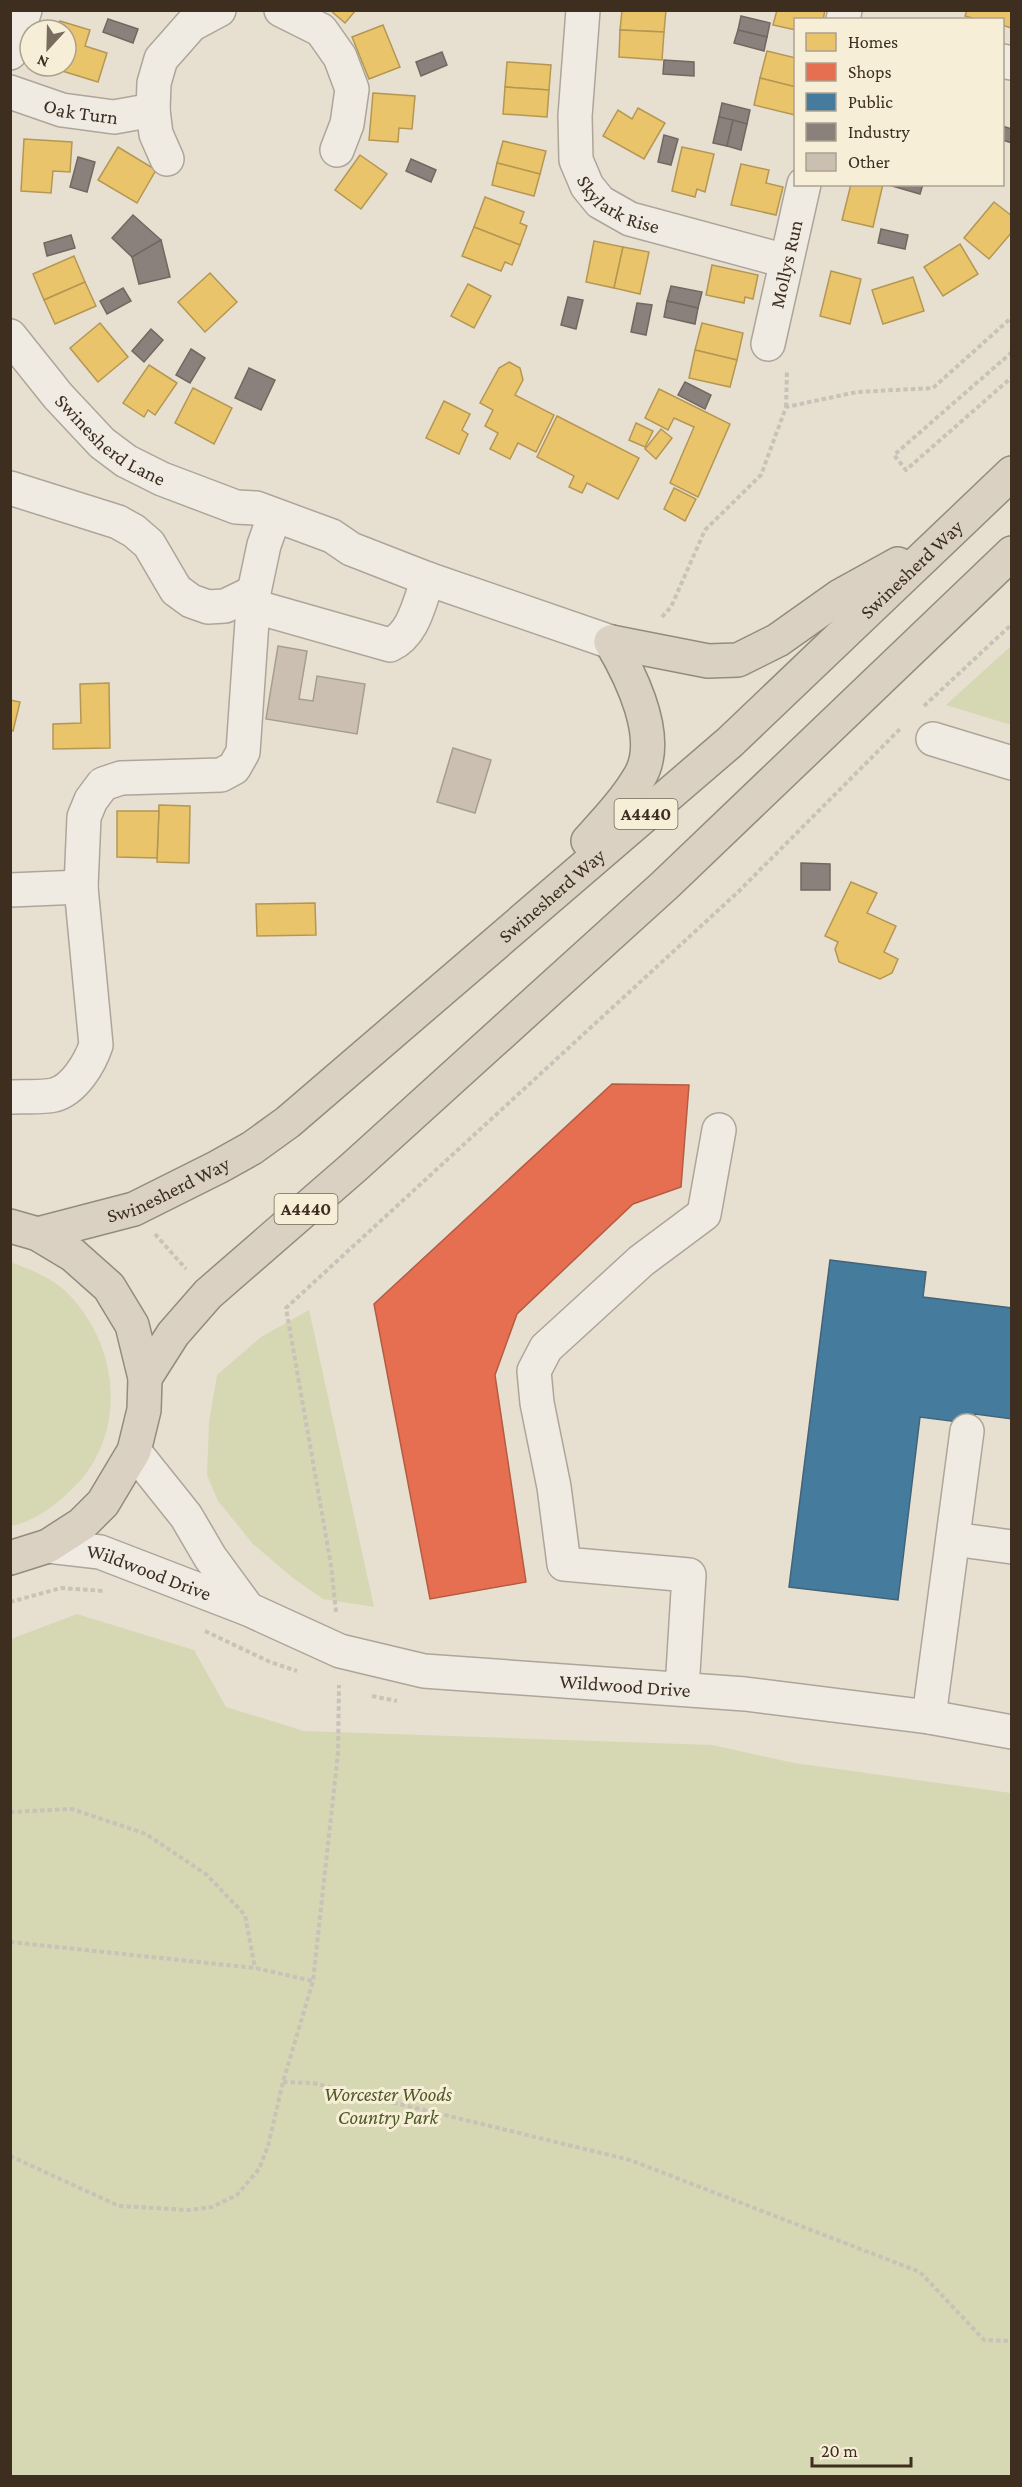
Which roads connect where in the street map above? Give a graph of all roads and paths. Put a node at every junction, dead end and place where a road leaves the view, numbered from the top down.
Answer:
1 (25, 10) edge
2 (219, 10) edge
3 (281, 10) edge
4 (582, 10) edge
5 (10, 53) edge
6 (10, 92) edge
7 (153, 110) junction
8 (337, 150) dead end
9 (167, 159) dead end
10 (804, 186) edge
11 (786, 261) junction
12 (1011, 317) edge
13 (10, 336) edge
14 (768, 344) dead end
15 (1011, 352) edge
16 (1011, 377) edge
17 (1011, 473) edge
18 (10, 488) edge
19 (236, 507) junction
20 (270, 528) junction
21 (935, 544) junction
22 (351, 549) junction
23 (1011, 553) edge
24 (428, 579) junction
25 (254, 599) junction
26 (657, 623) dead end
27 (1011, 624) edge
28 (611, 642) junction
29 (923, 707) dead end
30 (920, 731) joint
31 (1011, 763) edge
32 (81, 887) junction
33 (10, 890) edge
34 (10, 1097) edge
35 (288, 1122) junction
36 (719, 1130) dead end
37 (134, 1209) junction
38 (24, 1230) edge
39 (208, 1294) junction
40 (145, 1378) junction
41 (967, 1431) dead end
42 (134, 1451) junction
43 (953, 1539) junction
44 (48, 1546) junction
45 (1011, 1547) edge
46 (10, 1558) edge
47 (248, 1609) junction
48 (340, 1651) junction
49 (682, 1689) junction
50 (929, 1717) junction
51 (1011, 1732) edge
52 (10, 1812) edge
53 (10, 1942) edge
54 (255, 1968) junction
55 (313, 1981) junction
56 (283, 2082) junction
57 (10, 2156) edge
58 (1011, 2341) edge

1 - 5 street
2 - 7 street
3 - 8 street
4 - 11 street, Skylark Rise
6 - 7 street, Oak Turn
7 - 9 street
10 - 11 street, Mollys Run
11 - 14 street, Mollys Run
12 - 26 path
13 - 19 street, Swinesherd Lane
15 - 16 path
17 - 21 highway, Swinesherd Way / A4440
18 - 25 street
19 - 20 street, Swinesherd Lane
19 - 22 street, Swinesherd Lane
20 - 22 street, Swinesherd Lane
20 - 25 street
21 - 28 highway
21 - 35 highway, Swinesherd Way / A4440
22 - 24 street, Swinesherd Lane
23 - 39 highway, A4440
24 - 25 street
24 - 28 street, Swinesherd Lane
25 - 32 street
27 - 29 path
28 - 35 highway
30 - 31 street
30 - 48 path
32 - 33 street
32 - 34 street
35 - 37 highway, Swinesherd Way / A4440
36 - 49 street
37 - 38 highway, Swinesherd Way / A4440
37 - 39 path
38 - 40 highway
39 - 40 highway, A4440
40 - 42 highway
41 - 43 street
42 - 44 highway
42 - 47 street, Wildwood Drive
43 - 45 street
43 - 50 street
44 - 46 highway
44 - 47 street, Wildwood Drive
47 - 48 street, Wildwood Drive
48 - 49 street, Wildwood Drive
48 - 55 path
49 - 50 street, Wildwood Drive
50 - 51 street, Wildwood Drive
52 - 54 path
53 - 54 path
54 - 55 path
55 - 56 path
56 - 57 path
56 - 58 path

